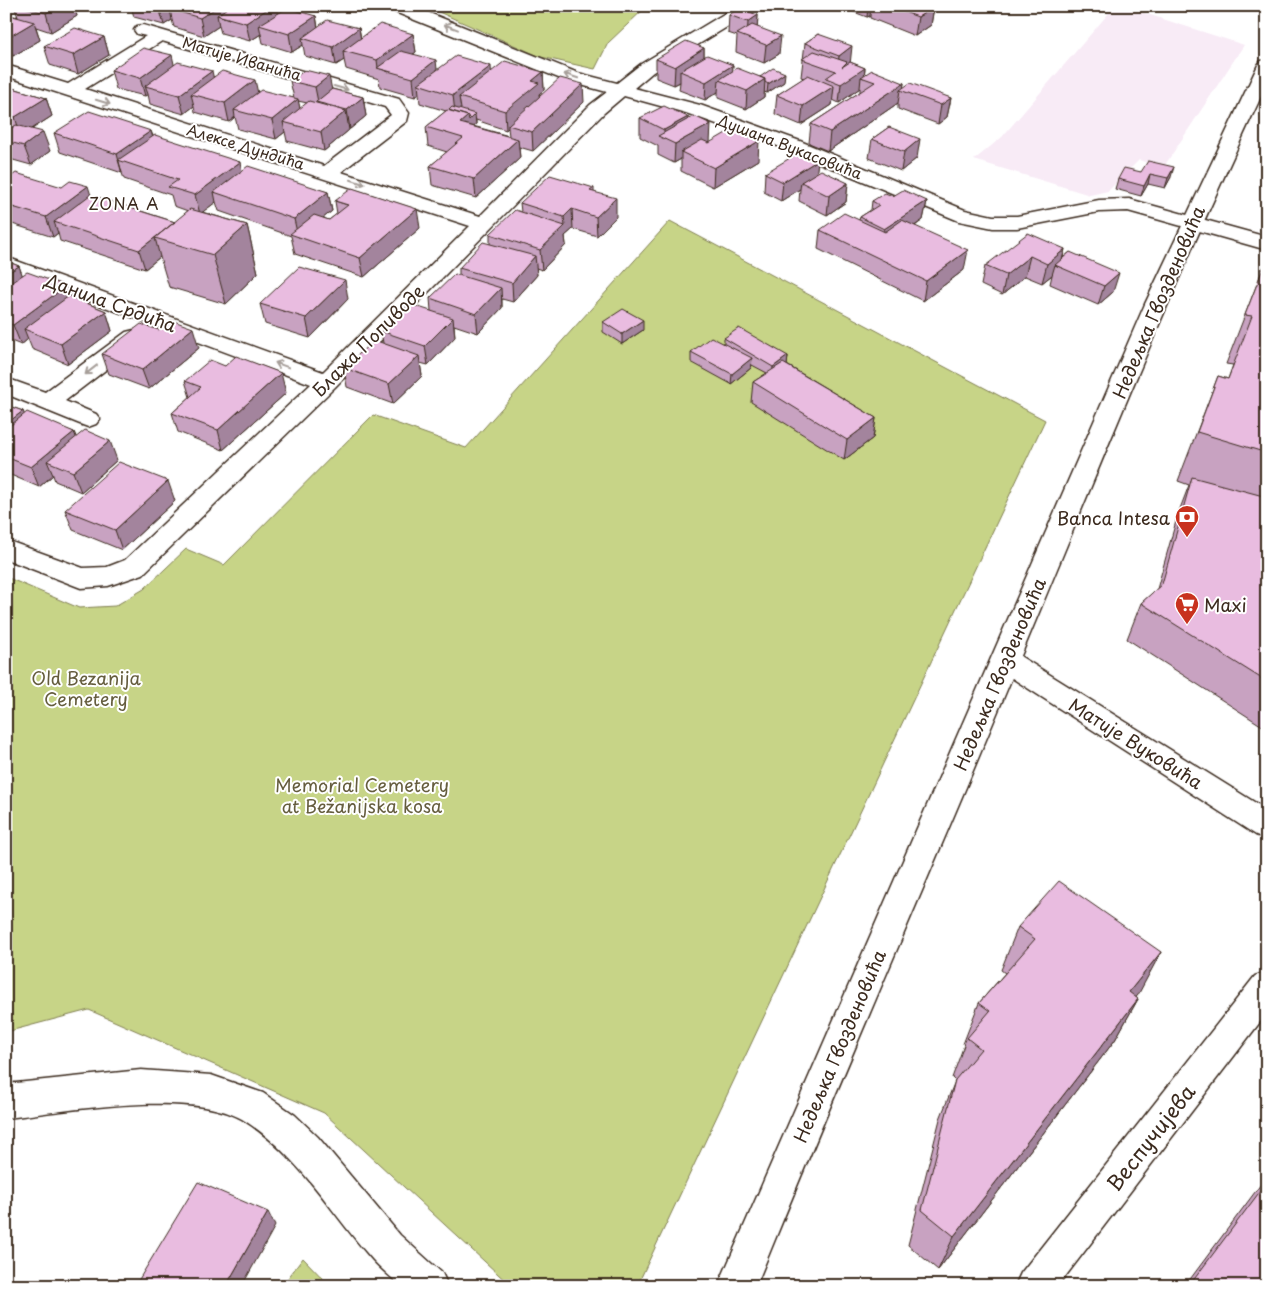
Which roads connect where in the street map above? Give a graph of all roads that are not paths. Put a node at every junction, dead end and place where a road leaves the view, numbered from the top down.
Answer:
1 (21, 6) edge
2 (396, 6) edge
3 (748, 6) edge
4 (6, 15) edge
5 (1267, 65) edge
6 (6, 70) edge
7 (618, 90) junction
8 (70, 91) junction
9 (328, 172) junction
10 (1191, 222) junction
11 (484, 224) junction
12 (1267, 244) edge
13 (6, 263) edge
14 (157, 319) junction
15 (327, 382) junction
16 (6, 385) edge
17 (49, 401) junction
18 (88, 419) dead end
19 (6, 549) edge
20 (1005, 660) junction
21 (1267, 826) edge
22 (1267, 987) edge
23 (6, 1101) edge
24 (429, 1286) edge
25 (737, 1286) edge
26 (1034, 1286) edge

1 - 4 street
7 -> 2 street, Душана Вукасовића
3 - 7 street, Блажа Попиводе
5 - 10 street, Недељка Гвозденовића
6 - 8 street, Алексе Дундића
7 - 10 street, Душана Вукасовића
7 - 11 street, Блажа Попиводе
8 -> 9 street, Алексе Дундића
8 -> 9 street, Матије Иванића
9 -> 11 street, Алексе Дундића
10 - 12 street, Душана Вукасовића
10 - 20 street, Недељка Гвозденовића
11 - 15 street, Блажа Попиводе
13 - 14 street, Данила Срдића
15 -> 14 street, Данила Срдића
14 -> 17 street
15 - 19 street, Блажа Попиводе
16 - 17 street
17 - 18 street
20 - 21 street, Матије Вуковића
20 - 25 street, Недељка Гвозденовића
22 - 26 street, Веспучијева
23 - 24 street

